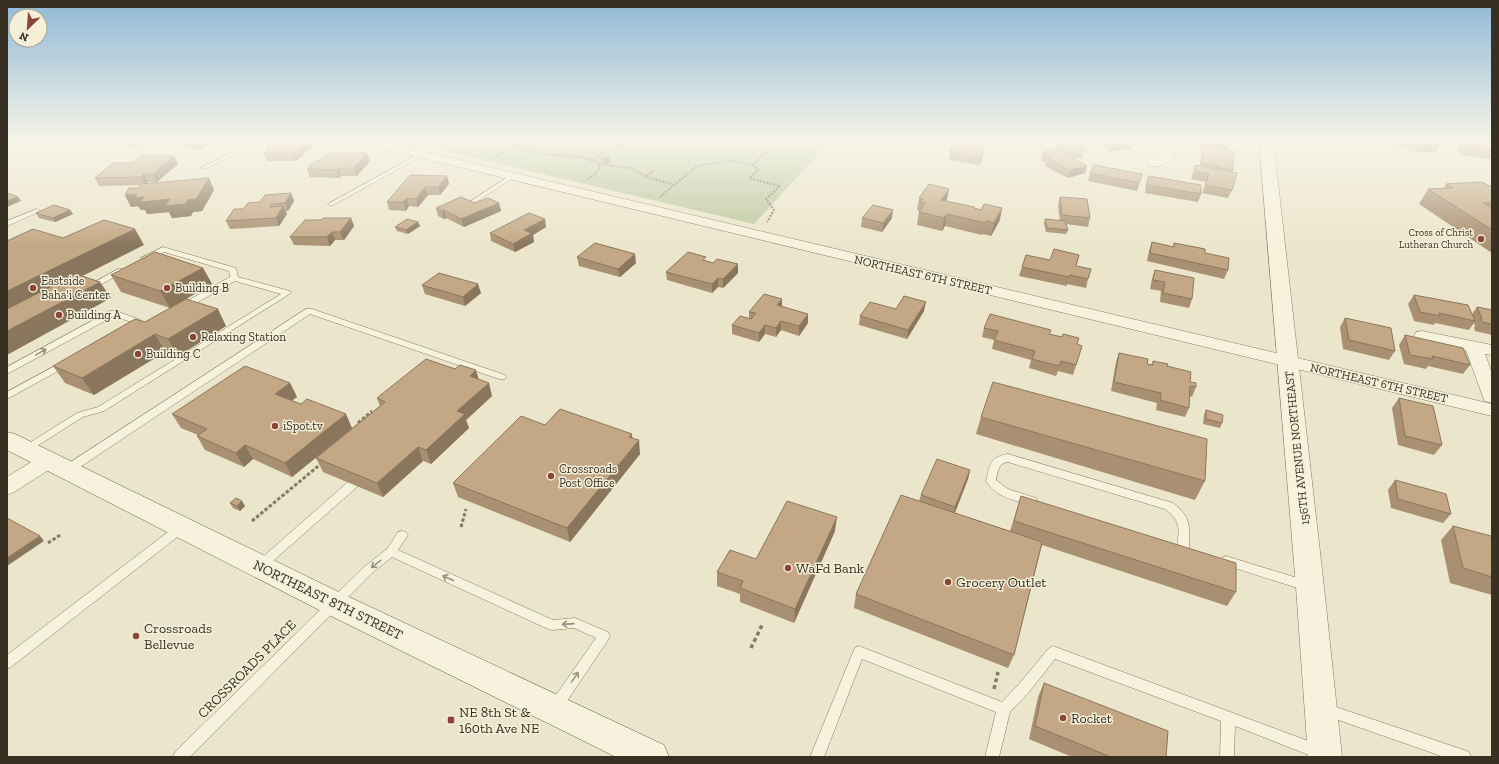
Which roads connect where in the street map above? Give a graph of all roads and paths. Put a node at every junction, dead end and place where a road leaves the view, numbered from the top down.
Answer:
1 (385, 175) edge
2 (501, 175) edge
3 (642, 175) edge
4 (649, 175) edge
5 (687, 175) edge
6 (753, 175) edge
7 (1270, 175) edge
8 (511, 177) junction
9 (646, 177) junction
10 (676, 185) junction
11 (474, 201) edge
12 (331, 204) dead end
13 (644, 209) junction
14 (37, 210) dead end
15 (7, 224) edge
16 (757, 236) junction
17 (234, 278) junction
18 (85, 290) edge
19 (176, 312) edge
20 (125, 330) edge
21 (1422, 336) dead end
22 (1473, 346) junction
23 (1492, 350) edge
24 (76, 357) edge
25 (1288, 362) junction
26 (7, 371) edge
27 (502, 377) dead end
28 (7, 396) edge
29 (1491, 410) edge
30 (372, 411) edge
31 (358, 422) edge
32 (17, 445) edge
33 (323, 462) edge
34 (58, 465) junction
35 (353, 484) edge
36 (7, 487) edge
37 (1041, 504) edge
38 (466, 509) dead end
39 (252, 521) dead end
40 (461, 527) dead end
41 (182, 528) junction
42 (60, 535) dead end
43 (402, 535) dead end
44 (48, 543) dead end
45 (1183, 548) edge
46 (391, 552) junction
47 (1212, 557) edge
48 (259, 566) junction
49 (1310, 587) junction
50 (335, 604) junction
51 (762, 626) dead end
52 (751, 648) dead end
53 (7, 663) edge
54 (998, 672) dead end
55 (994, 691) dead end
56 (1322, 708) junction
57 (553, 709) junction
58 (1004, 709) junction
59 (1228, 718) junction
60 (1325, 756) edge
61 (1458, 756) edge
62 (180, 757) edge
63 (652, 757) edge
64 (817, 757) edge
65 (992, 757) edge
66 (1227, 757) edge

1 - 12 lane
2 - 8 street, NORTHEAST 6TH STREET
3 - 9 path
4 - 9 path
5 - 10 path
6 - 16 path
7 - 25 street, 156TH AVENUE NORTHEAST
8 - 11 lane
8 - 13 street, NORTHEAST 6TH STREET
9 - 10 path
10 - 13 path
13 - 16 street, NORTHEAST 6TH STREET
14 - 15 lane
16 - 25 street, NORTHEAST 6TH STREET
17 - 18 lane
17 - 19 lane
17 - 32 lane
26 -> 20 lane
21 - 22 street
22 - 23 street
22 - 29 street
24 - 28 lane
25 - 29 street, NORTHEAST 6TH STREET
25 - 49 street, 156TH AVENUE NORTHEAST
27 - 34 lane
30 - 31 path
32 - 34 street, NORTHEAST 8TH STREET
33 - 39 path
34 - 36 street
34 - 41 street, NORTHEAST 8TH STREET
35 - 48 lane
37 - 45 lane
38 - 40 path
41 - 48 street, NORTHEAST 8TH STREET
41 - 53 lane
42 - 44 path
43 - 46 lane, CROSSROADS PLACE
46 -> 50 lane, CROSSROADS PLACE
57 -> 46 lane
47 - 49 lane
48 - 50 street, NORTHEAST 8TH STREET
49 - 56 street, 156TH AVENUE NORTHEAST
50 - 57 street, NORTHEAST 8TH STREET
50 - 62 lane, CROSSROADS PLACE
51 - 52 path
54 - 55 path
56 - 60 street, 156TH AVENUE NORTHEAST
56 - 61 lane
57 - 63 street, NORTHEAST 8TH STREET
58 - 59 lane
58 - 64 lane
58 - 65 lane
59 - 60 lane
59 - 66 lane

